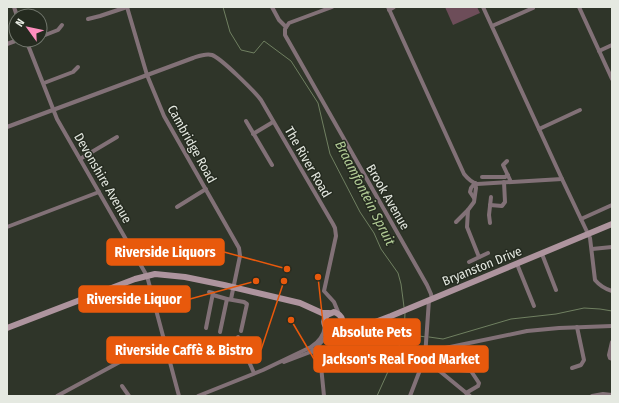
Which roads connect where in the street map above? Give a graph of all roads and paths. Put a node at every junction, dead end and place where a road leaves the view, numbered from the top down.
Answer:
1 (127, 7) edge
2 (272, 7) edge
3 (332, 7) edge
4 (394, 7) edge
5 (483, 7) edge
6 (578, 7) edge
7 (388, 8) edge
8 (533, 8) dead end
9 (88, 19) dead end
10 (62, 25) dead end
11 (492, 26) junction
12 (286, 27) junction
13 (48, 34) edge
14 (612, 45) edge
15 (30, 48) edge
16 (599, 51) junction
17 (78, 67) dead end
18 (610, 70) edge
19 (147, 75) junction
20 (612, 80) edge
21 (44, 83) junction
22 (53, 110) junction
23 (580, 110) dead end
24 (246, 121) dead end
25 (273, 122) junction
26 (7, 128) edge
27 (539, 129) junction
28 (253, 134) junction
29 (117, 137) dead end
30 (80, 159) junction
31 (507, 161) dead end
32 (272, 165) dead end
33 (508, 175) junction
34 (482, 177) dead end
35 (562, 180) junction
36 (504, 182) junction
37 (511, 182) junction
38 (475, 183) junction
39 (206, 189) junction
40 (99, 192) junction
41 (491, 196) dead end
42 (490, 205) junction
43 (612, 205) edge
44 (177, 207) dead end
45 (468, 210) junction
46 (581, 219) junction
47 (456, 222) dead end
48 (490, 223) dead end
49 (612, 224) edge
50 (7, 227) edge
51 (589, 234) junction
52 (612, 247) edge
53 (592, 248) junction
54 (488, 253) dead end
55 (542, 254) junction
56 (479, 257) junction
57 (469, 262) dead end
58 (517, 264) junction
59 (147, 276) junction
60 (233, 289) junction
61 (556, 290) dead end
62 (612, 291) edge
63 (209, 292) dead end
64 (213, 295) junction
65 (183, 298) dead end
66 (229, 299) junction
67 (430, 300) junction
68 (334, 302) junction
69 (534, 306) dead end
70 (155, 307) junction
71 (330, 313) junction
72 (340, 315) junction
73 (325, 324) junction
74 (612, 326) edge
75 (359, 327) junction
76 (577, 327) junction
77 (7, 328) edge
78 (206, 328) dead end
79 (337, 330) junction
80 (220, 332) dead end
81 (241, 332) dead end
82 (238, 337) dead end
83 (164, 338) junction
84 (612, 342) edge
85 (312, 349) junction
86 (426, 352) junction
87 (425, 359) junction
88 (612, 359) edge
89 (572, 368) dead end
90 (460, 370) dead end
91 (254, 373) junction
92 (122, 386) dead end
93 (468, 395) edge
94 (598, 395) edge
95 (612, 395) edge
96 (57, 396) edge
97 (129, 396) edge
98 (179, 396) edge
99 (198, 396) edge
100 (324, 396) edge
101 (410, 396) edge
102 (592, 396) edge

1 - 9 street
1 - 19 street, Cambridge Road
2 - 12 street
3 - 12 street
4 - 7 street
5 - 11 street
6 - 16 street
7 - 38 street
8 - 11 street
10 - 13 street
11 - 27 street
12 - 67 street, Brook Avenue
14 - 16 street
15 - 21 street, Devonshire Avenue
16 - 18 street
17 - 21 street
18 - 20 street
19 - 22 street
19 - 25 street, The River Road
19 - 39 street, Cambridge Road
21 - 22 street, Devonshire Avenue
22 - 26 street
22 - 30 street, Devonshire Avenue
23 - 27 street
24 - 28 street
25 - 28 street
25 - 68 street, The River Road
27 - 35 street
28 - 32 street
29 - 30 street
30 - 40 street, Devonshire Avenue
31 - 33 street
33 - 34 street
33 - 37 street
35 - 37 street
35 - 46 street
36 - 37 street
36 - 38 street
36 - 42 street
38 - 45 street
39 - 44 street
39 - 60 street, Cambridge Road
40 - 50 street
40 - 59 street, Devonshire Avenue
41 - 42 street
42 - 48 street
43 - 46 street
45 - 47 street
45 - 56 street
46 - 51 street
49 - 51 main road, Bryanston Drive
51 - 53 street
51 - 55 main road, Bryanston Drive
52 - 53 street
53 - 62 street
54 - 56 street
55 - 58 main road, Bryanston Drive
55 - 61 street
56 - 57 street
58 - 67 main road, Bryanston Drive
58 - 69 street
59 - 60 main road
59 - 70 street, Devonshire Avenue
59 - 77 main road
60 - 66 street, Cambridge Road
60 - 71 main road
60 - 73 main road
63 - 64 street
64 - 66 street
64 - 78 street
65 - 70 street
66 - 80 street, Cambridge Road
66 - 81 street
67 - 75 main road, Bryanston Drive
67 - 86 street, Brook Avenue
68 - 71 street
68 - 72 street, The River Road
70 - 83 street, Devonshire Avenue
71 - 72 main road
71 - 73 main road
72 - 75 main road
72 - 79 main road
73 - 79 main road
73 - 85 street
74 - 76 street
75 - 79 main road, Bryanston Drive
76 - 86 street
76 - 89 street
79 - 85 street
82 - 91 street
83 - 96 street
83 - 98 street, Devonshire Avenue
84 - 88 street
85 - 91 street
85 - 100 street
86 - 87 street, Brook Avenue
87 - 93 street
87 - 101 street, Brook Avenue
90 - 93 street
91 - 99 street
92 - 97 street
94 - 95 street
94 - 102 street

